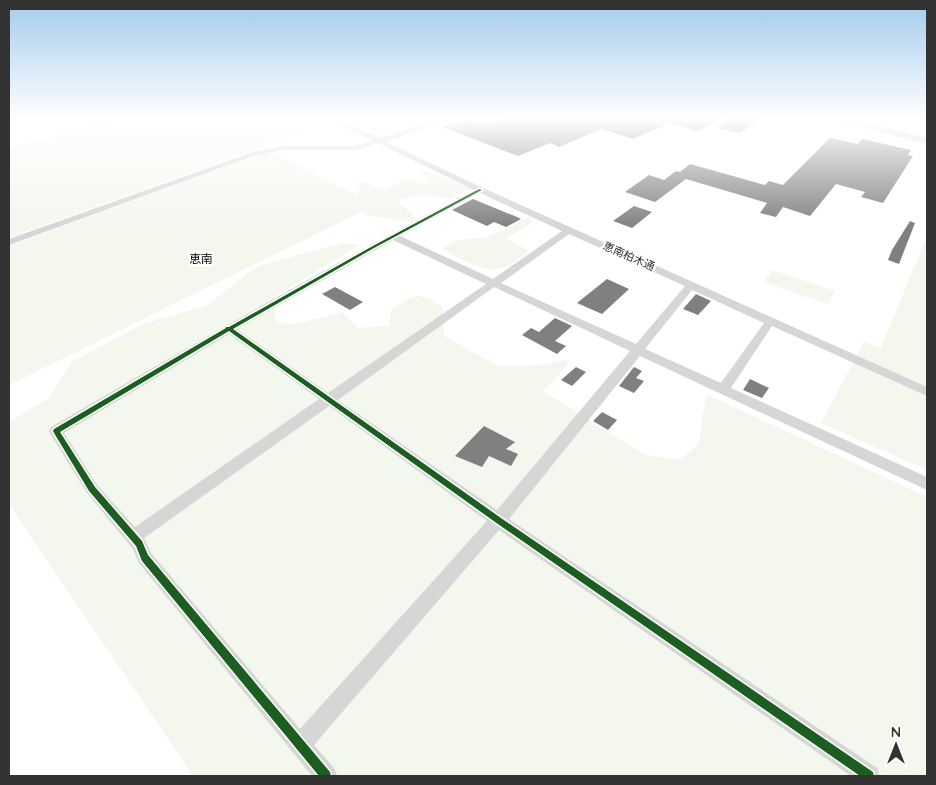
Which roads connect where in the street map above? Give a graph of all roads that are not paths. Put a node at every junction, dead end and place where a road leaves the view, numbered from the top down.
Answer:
1 (248, 156) edge
2 (411, 156) edge
3 (480, 190) junction
4 (569, 230) junction
5 (392, 236) junction
6 (9, 242) edge
7 (495, 282) junction
8 (692, 284) junction
9 (771, 320) junction
10 (228, 328) junction
11 (637, 350) junction
12 (724, 390) junction
13 (927, 392) edge
14 (329, 399) junction
15 (927, 484) edge
16 (498, 520) junction
17 (132, 538) junction
18 (300, 745) junction
19 (326, 776) edge
20 (869, 776) edge

1 - 6 street
2 - 3 street, 恵南柏木通
3 - 4 street, 恵南柏木通
3 - 5 street
4 - 7 street
4 - 8 street, 恵南柏木通
5 - 7 street
5 - 10 street
7 - 11 street
7 - 14 street
8 - 9 street, 恵南柏木通
8 - 11 street
9 - 12 street
9 - 13 street, 恵南柏木通
10 - 14 street
10 - 17 street
11 - 12 street
11 - 16 street
12 - 15 street
14 - 16 street
14 - 17 street
16 - 18 street
16 - 20 street
17 - 18 street
18 - 19 street

